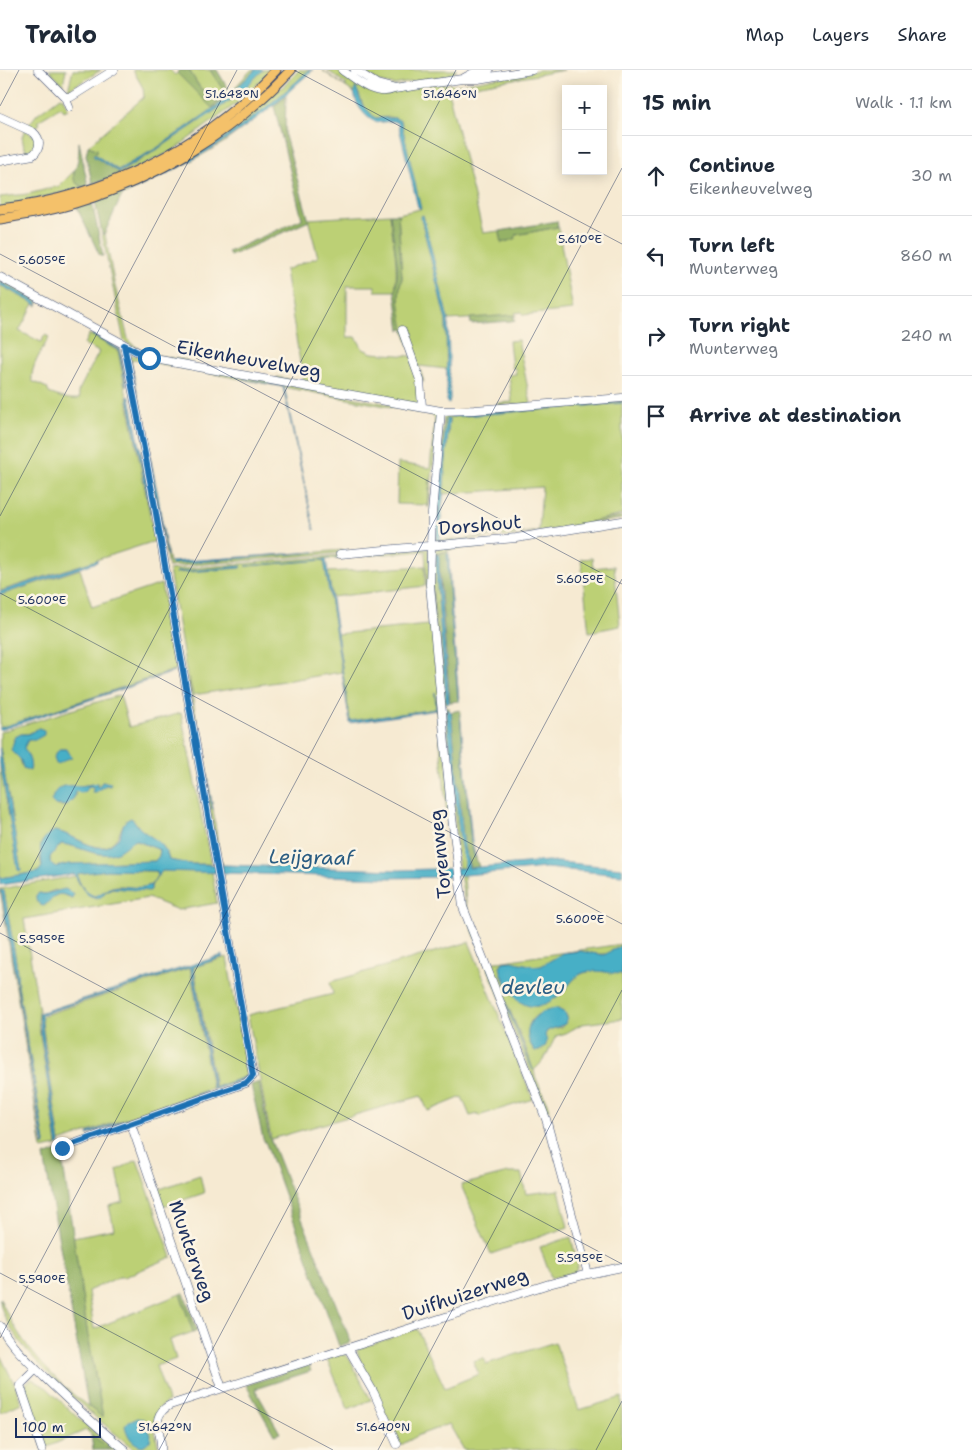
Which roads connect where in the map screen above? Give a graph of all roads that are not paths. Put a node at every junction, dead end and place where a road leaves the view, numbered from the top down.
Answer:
1 (38, 70) edge
2 (114, 70) edge
3 (276, 70) edge
4 (291, 70) edge
5 (342, 70) edge
6 (355, 70) edge
7 (461, 70) edge
8 (489, 70) edge
9 (532, 70) edge
10 (462, 79) junction
11 (394, 88) junction
12 (65, 96) junction
13 (69, 107) dead end
14 (0, 117) edge
15 (0, 161) edge
16 (0, 210) edge
17 (0, 219) edge
18 (0, 277) edge
19 (402, 330) dead end
20 (124, 345) junction
21 (622, 398) edge
22 (422, 407) junction
23 (441, 411) junction
24 (622, 521) edge
25 (431, 546) junction
26 (340, 554) dead end
27 (131, 1124) junction
28 (62, 1148) dead end
29 (622, 1267) edge
30 (588, 1274) junction
31 (0, 1327) edge
32 (348, 1348) junction
33 (36, 1369) junction
34 (222, 1388) junction
35 (397, 1444) dead end
36 (42, 1450) edge
37 (125, 1450) edge
38 (162, 1450) edge

1 - 12 street
2 - 12 street
3 - 16 main road
4 - 17 main road
5 - 11 street
6 - 11 street
7 - 10 street
8 - 10 street
9 - 10 street
10 - 11 street
12 - 13 street
14 - 15 street
18 - 20 street, Eikenheuvelweg
19 - 22 street
20 - 22 street, Eikenheuvelweg
20 - 27 street
21 - 23 street, Eikenheuvelweg
22 - 23 street, Eikenheuvelweg
23 - 25 street, Torenweg
24 - 25 street, Dorshout
25 - 26 street, Dorshout
25 - 30 street, Torenweg
27 - 28 street
27 - 34 street, Munterweg
29 - 30 street, Duifhuizerweg
30 - 32 street, Duifhuizerweg
31 - 33 street
32 - 34 street, Duifhuizerweg
32 - 35 street
33 - 36 street
33 - 37 street
34 - 38 street, Duifhuizerweg

